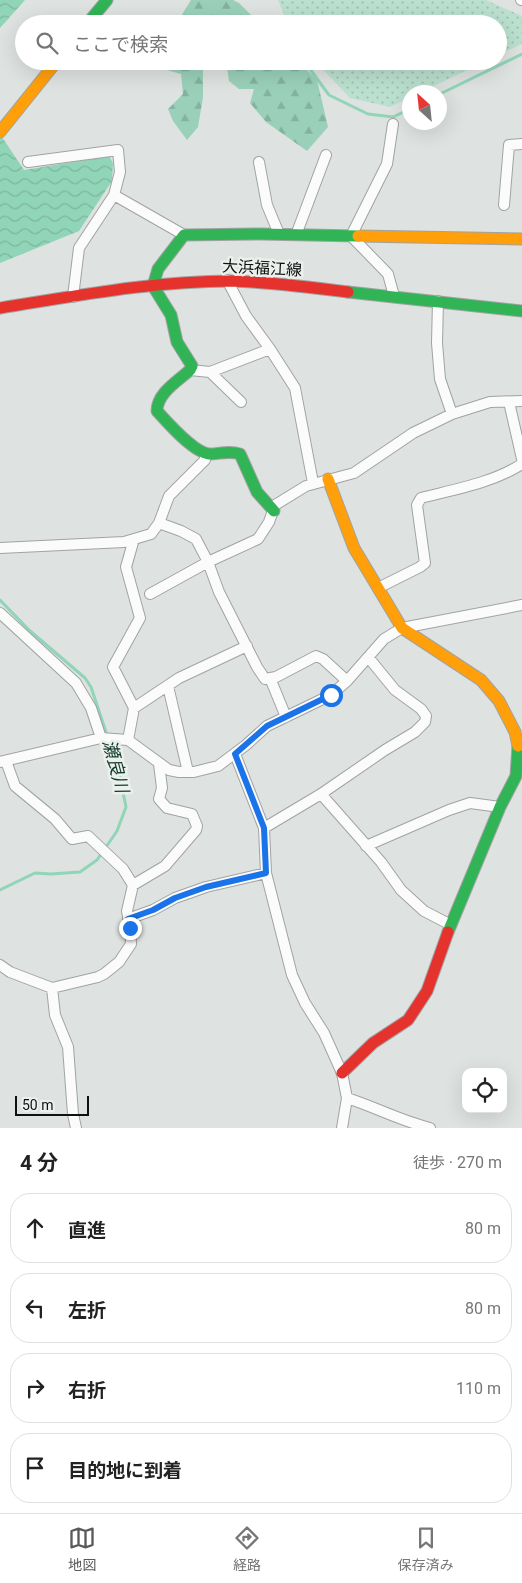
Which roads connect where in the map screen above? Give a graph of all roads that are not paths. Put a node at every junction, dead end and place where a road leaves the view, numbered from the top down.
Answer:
1 (107, 0) edge
2 (95, 15) edge
3 (50, 70) edge
4 (394, 124) dead end
5 (1, 131) edge
6 (522, 144) edge
7 (326, 155) dead end
8 (28, 162) dead end
9 (259, 162) dead end
10 (114, 195) junction
11 (504, 205) dead end
12 (279, 234) junction
13 (184, 235) junction
14 (296, 235) junction
15 (351, 236) junction
16 (522, 239) edge
17 (227, 280) junction
18 (153, 286) junction
19 (394, 296) junction
20 (73, 297) junction
21 (438, 301) junction
22 (5, 307) edge
23 (522, 312) edge
24 (270, 348) junction
25 (190, 370) junction
26 (210, 372) junction
27 (522, 401) edge
28 (241, 402) dead end
29 (509, 402) junction
30 (452, 414) junction
31 (205, 453) junction
32 (522, 459) edge
33 (522, 464) edge
34 (328, 479) junction
35 (313, 483) junction
36 (274, 511) junction
37 (159, 523) junction
38 (134, 539) junction
39 (0, 548) edge
40 (208, 562) junction
41 (378, 588) junction
42 (150, 594) dead end
43 (522, 605) edge
44 (0, 613) edge
45 (402, 628) junction
46 (247, 646) junction
47 (368, 657) junction
48 (270, 678) junction
49 (347, 681) junction
50 (168, 686) junction
51 (134, 708) junction
52 (286, 717) junction
53 (101, 738) junction
54 (128, 740) junction
55 (235, 754) junction
56 (3, 761) edge
57 (159, 764) junction
58 (188, 772) junction
59 (519, 772) edge
60 (321, 794) junction
61 (500, 807) junction
62 (264, 828) junction
63 (366, 846) junction
64 (266, 873) junction
65 (133, 885) junction
66 (128, 919) junction
67 (451, 925) junction
68 (0, 965) edge
69 (52, 988) junction
70 (342, 1073) junction
71 (347, 1098) junction
72 (76, 1128) edge
73 (342, 1128) edge
74 (430, 1128) edge

1 - 2 street
3 - 5 street
4 - 15 street
6 - 11 street
7 - 14 street
8 - 10 street
9 - 12 street
10 - 13 street
10 - 20 street
12 - 13 street
12 - 14 street
13 - 18 street
14 - 15 street
15 - 16 street
15 - 19 street
17 - 18 street, 大浜福江線
17 - 19 street, 大浜福江線
17 - 24 street
18 - 20 street, 大浜福江線
18 - 25 street
19 - 21 street, 大浜福江線
20 - 22 street, 大浜福江線
21 - 23 street, 大浜福江線
21 - 30 street
24 - 26 street
24 - 35 street
25 - 26 street
25 - 31 street
26 - 28 street
27 - 29 street
29 - 30 street
29 - 32 street
30 - 34 street
31 - 36 street
31 - 37 street
33 - 41 street
34 - 35 street
34 - 41 street
35 - 36 street
36 - 40 street
37 - 38 street
37 - 40 street
38 - 39 street
38 - 51 street
40 - 42 street
40 - 46 street
41 - 45 street
43 - 45 street
44 - 53 street
45 - 47 street
45 - 59 street
46 - 48 street
46 - 50 street
47 - 49 street
47 - 60 street
48 - 49 street
48 - 52 street
49 - 52 street
50 - 51 street
50 - 58 street
51 - 54 street
52 - 55 street
53 - 54 street
53 - 56 street
54 - 57 street
55 - 58 street
55 - 62 street
56 - 65 street
57 - 58 street
57 - 65 street
59 - 61 street
60 - 62 street
60 - 63 street
61 - 63 street
61 - 67 street
62 - 64 street
63 - 67 street
64 - 66 street
64 - 70 street
65 - 66 street
66 - 69 street
67 - 70 street
68 - 69 street
69 - 72 street
70 - 71 street
71 - 73 street
71 - 74 street

